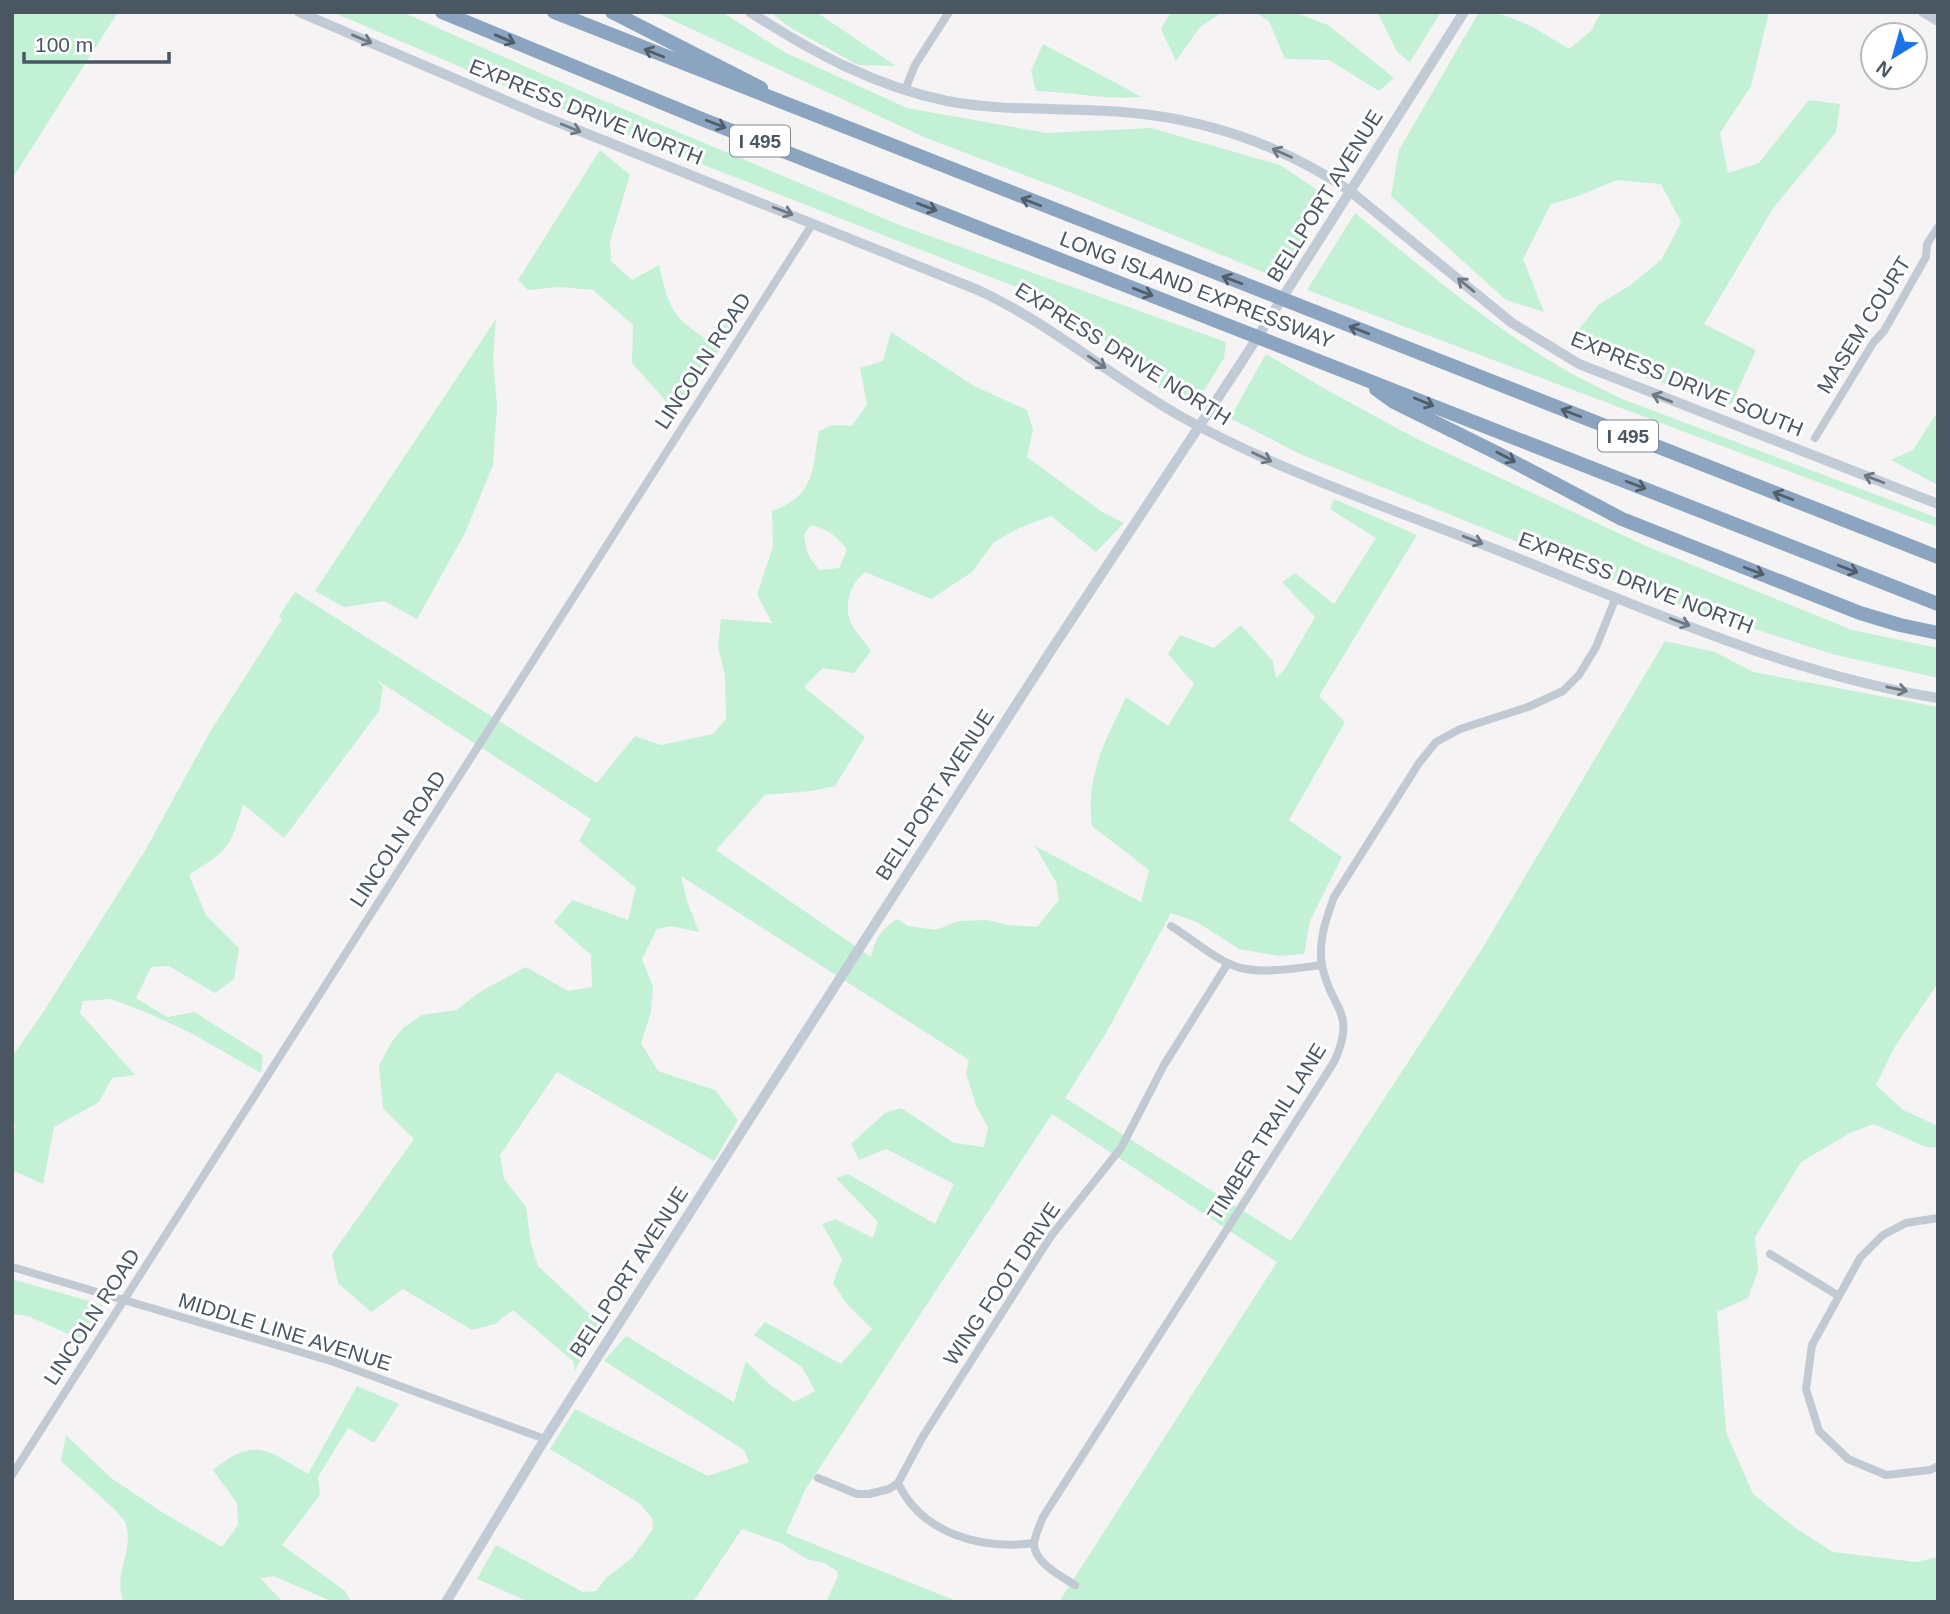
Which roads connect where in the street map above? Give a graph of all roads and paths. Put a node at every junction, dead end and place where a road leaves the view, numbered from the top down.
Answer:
1 (299, 12) edge
2 (442, 12) edge
3 (554, 12) edge
4 (612, 12) edge
5 (750, 12) edge
6 (949, 12) edge
7 (1464, 12) edge
8 (1923, 12) edge
9 (1938, 21) edge
10 (905, 90) junction
11 (808, 114) junction
12 (1350, 191) junction
13 (813, 223) junction
14 (1938, 227) edge
15 (1361, 377) junction
16 (1200, 426) junction
17 (1815, 438) dead end
18 (1938, 504) edge
19 (1938, 557) edge
20 (1616, 597) junction
21 (1938, 604) edge
22 (1938, 633) edge
23 (1938, 698) edge
24 (1171, 926) dead end
25 (1228, 963) junction
26 (1322, 965) junction
27 (1938, 1218) edge
28 (1770, 1254) dead end
29 (12, 1267) edge
30 (1839, 1296) junction
31 (124, 1300) junction
32 (545, 1439) junction
33 (1938, 1466) edge
34 (12, 1475) edge
35 (818, 1478) dead end
36 (898, 1483) junction
37 (1034, 1543) junction
38 (1075, 1585) dead end
39 (446, 1602) edge

1 -> 13 main road, EXPRESS DRIVE NORTH
2 -> 15 highway, LONG ISLAND EXPRESSWAY / I 495
11 -> 3 highway, LONG ISLAND EXPRESSWAY / I 495
4 - 11 highway
5 - 10 main road, EXPRESS DRIVE SOUTH
6 - 10 street
7 - 12 main road, BELLPORT AVENUE
8 - 9 main road
12 -> 10 main road, EXPRESS DRIVE SOUTH
19 -> 11 highway, LONG ISLAND EXPRESSWAY / I 495
12 - 16 main road, BELLPORT AVENUE
18 -> 12 main road, EXPRESS DRIVE SOUTH
13 -> 16 main road, EXPRESS DRIVE NORTH
13 - 31 street, LINCOLN ROAD
14 - 17 street, MASEM COURT
15 -> 21 highway, LONG ISLAND EXPRESSWAY / I 495
15 -> 22 highway
16 -> 20 main road, EXPRESS DRIVE NORTH
16 - 32 main road, BELLPORT AVENUE
20 -> 23 main road, EXPRESS DRIVE NORTH
20 - 26 street, TIMBER TRAIL LANE
24 - 25 street
25 - 26 street
25 - 36 street, WING FOOT DRIVE
26 - 37 street, TIMBER TRAIL LANE
27 - 30 street
28 - 30 street
29 - 31 street, MIDDLE LINE AVENUE
30 - 33 street
31 - 32 street, MIDDLE LINE AVENUE
31 - 34 street, LINCOLN ROAD
32 - 39 main road, BELLPORT AVENUE
35 - 36 street
36 - 37 street
37 - 38 street

